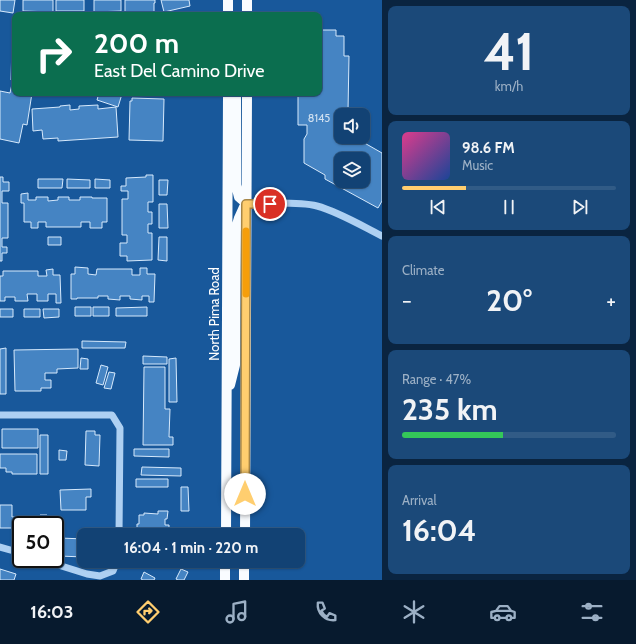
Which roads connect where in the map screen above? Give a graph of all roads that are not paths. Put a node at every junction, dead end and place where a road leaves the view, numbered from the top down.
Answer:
1 (228, 0) edge
2 (247, 0) edge
3 (228, 12) edge
4 (247, 12) edge
5 (228, 96) edge
6 (236, 96) edge
7 (247, 96) edge
8 (246, 204) junction
9 (382, 236) edge
10 (226, 404) junction
11 (0, 415) edge
12 (119, 528) edge
13 (226, 528) edge
14 (244, 528) edge
15 (0, 547) edge
16 (12, 550) edge
17 (64, 567) edge
18 (114, 568) edge
19 (226, 568) edge
20 (244, 568) edge
21 (225, 580) edge
22 (244, 580) edge

1 - 3 main road
2 - 4 main road
5 - 10 main road, North Pima Road
6 - 8 main road
7 - 8 main road
8 - 9 street
8 - 10 main road
8 - 14 main road
10 - 13 main road, North Pima Road
11 - 12 street
15 - 16 street
17 - 18 street
19 - 21 main road
20 - 22 main road

